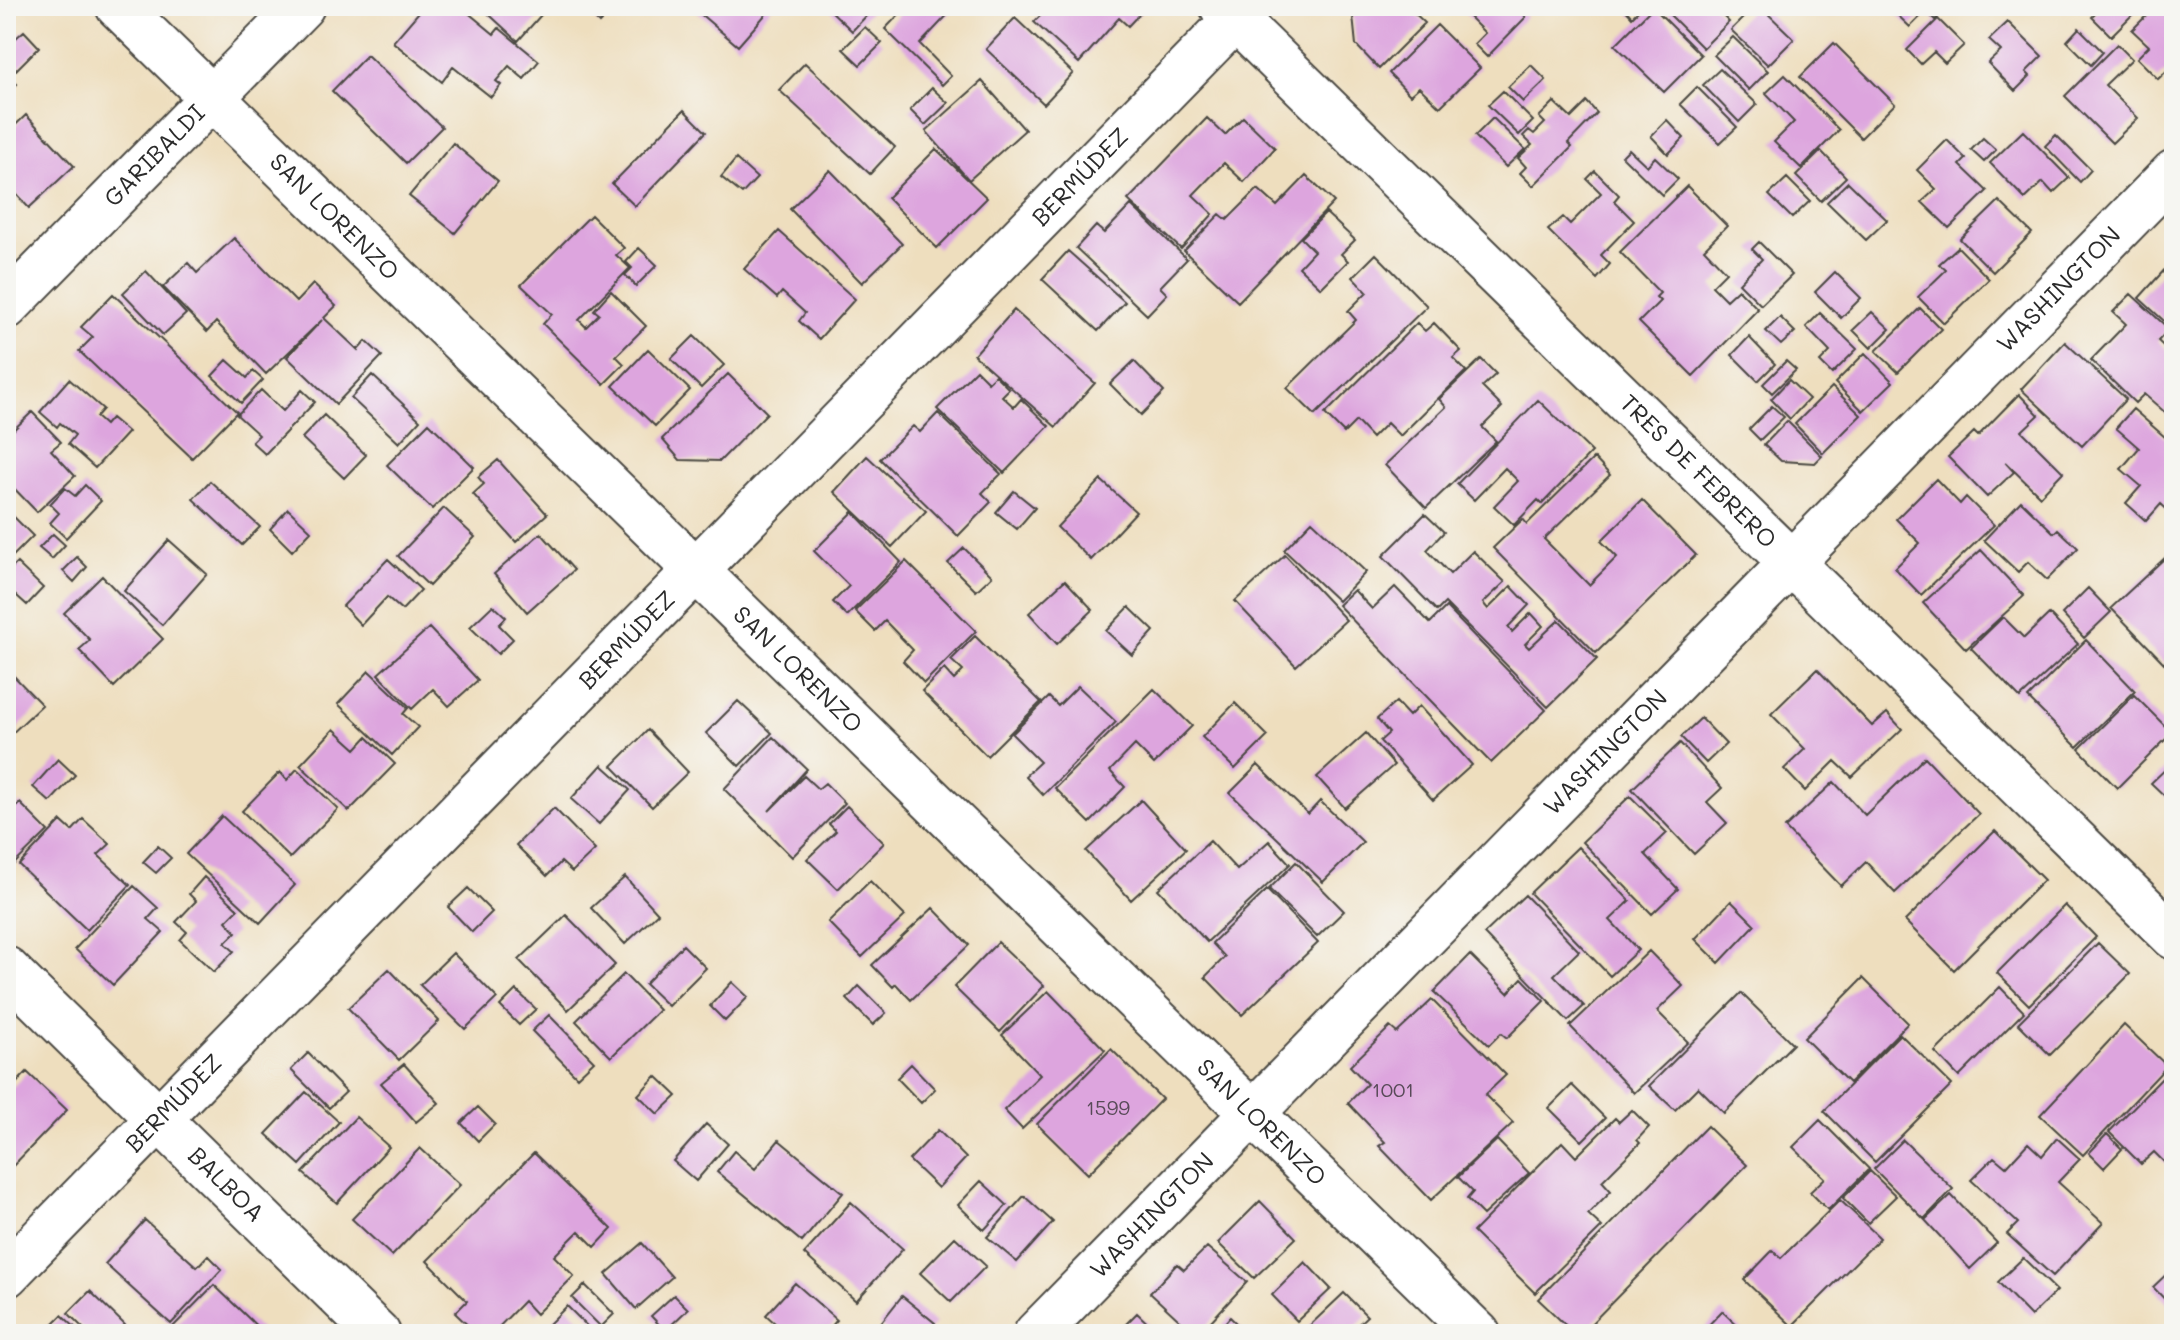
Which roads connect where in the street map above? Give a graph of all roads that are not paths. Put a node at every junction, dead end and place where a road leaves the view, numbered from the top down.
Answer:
1 (118, 6) edge
2 (302, 6) edge
3 (1235, 10) edge
4 (212, 98) junction
5 (2174, 172) edge
6 (6, 307) edge
7 (1791, 562) junction
8 (696, 570) junction
9 (2174, 937) edge
10 (6, 969) edge
11 (1252, 1114) junction
12 (159, 1119) junction
13 (6, 1275) edge
14 (378, 1334) edge
15 (1036, 1334) edge
16 (1478, 1334) edge

1 - 4 street, SAN LORENZO
2 - 4 street, GARIBALDI
3 - 7 street, TRES DE FEBRERO
3 - 8 street, BERMÚDEZ
4 - 6 street, GARIBALDI
4 - 8 street, SAN LORENZO
5 - 7 street, WASHINGTON
7 - 9 street, TRES DE FEBRERO
7 - 11 street, WASHINGTON
8 - 11 street, SAN LORENZO
8 - 12 street, BERMÚDEZ
10 - 12 street, BALBOA
11 - 15 street, WASHINGTON
11 - 16 street, SAN LORENZO
12 - 13 street, BERMÚDEZ
12 - 14 street, BALBOA

